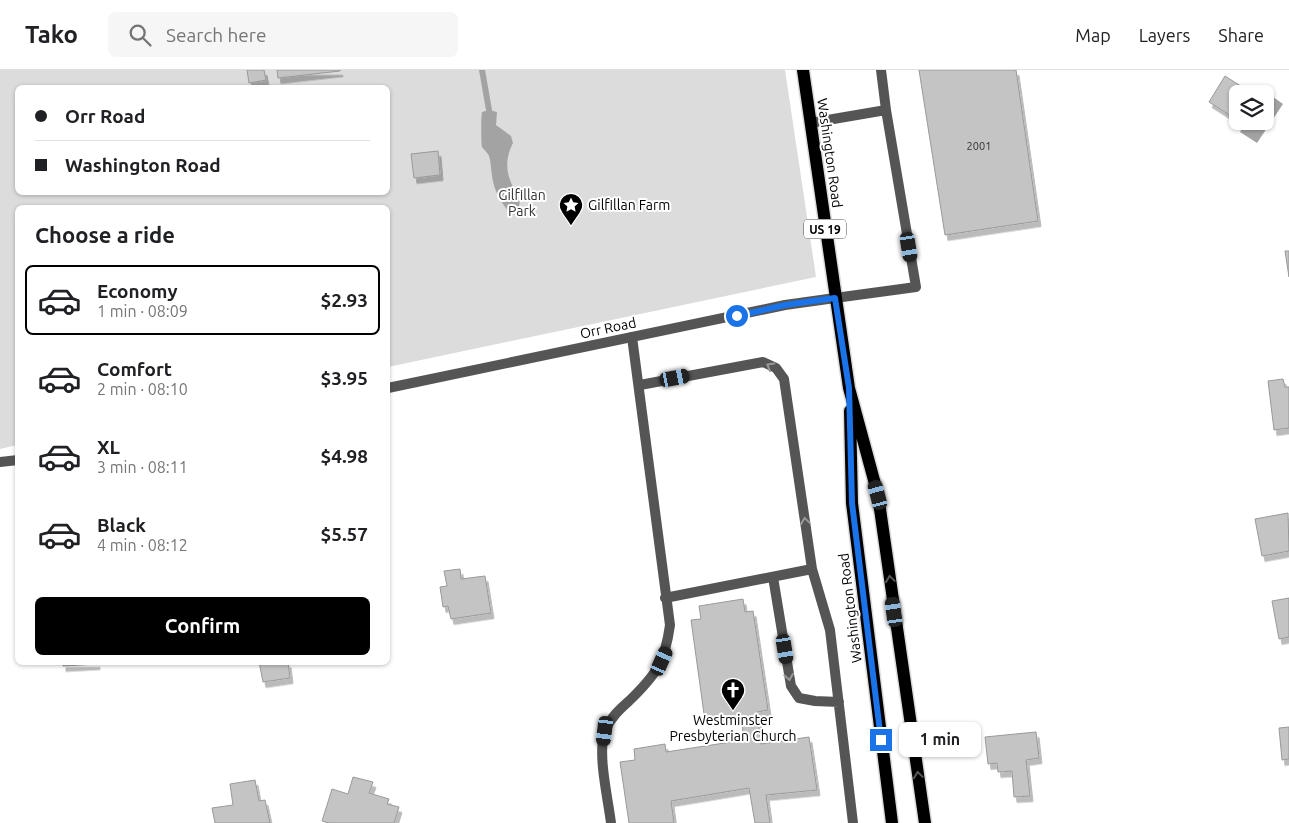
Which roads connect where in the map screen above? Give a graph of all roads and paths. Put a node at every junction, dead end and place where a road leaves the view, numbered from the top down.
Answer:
1 (803, 70) edge
2 (881, 70) edge
3 (886, 110) junction
4 (810, 123) junction
5 (835, 298) junction
6 (632, 337) junction
7 (640, 384) junction
8 (390, 388) edge
9 (849, 388) junction
10 (15, 460) edge
11 (0, 462) edge
12 (812, 569) junction
13 (773, 577) junction
14 (665, 598) junction
15 (839, 702) junction
16 (611, 823) edge
17 (853, 823) edge
18 (892, 823) edge
19 (925, 823) edge

1 - 4 main road, Washington Road / US 19
2 - 3 street
3 - 4 street
3 - 5 street, Orr Road
4 - 5 main road, Washington Road / US 19
5 - 6 street, Orr Road
5 - 9 main road, Washington Road / US 19
6 - 7 street
6 - 8 street, Orr Road
12 -> 7 street
7 - 14 street
9 - 18 main road, Washington Road / US 19
19 -> 9 main road, Washington Road / US 19
10 - 11 street
12 - 13 street
12 - 15 street
13 - 14 street
13 -> 15 street
14 - 16 street
15 - 17 street

